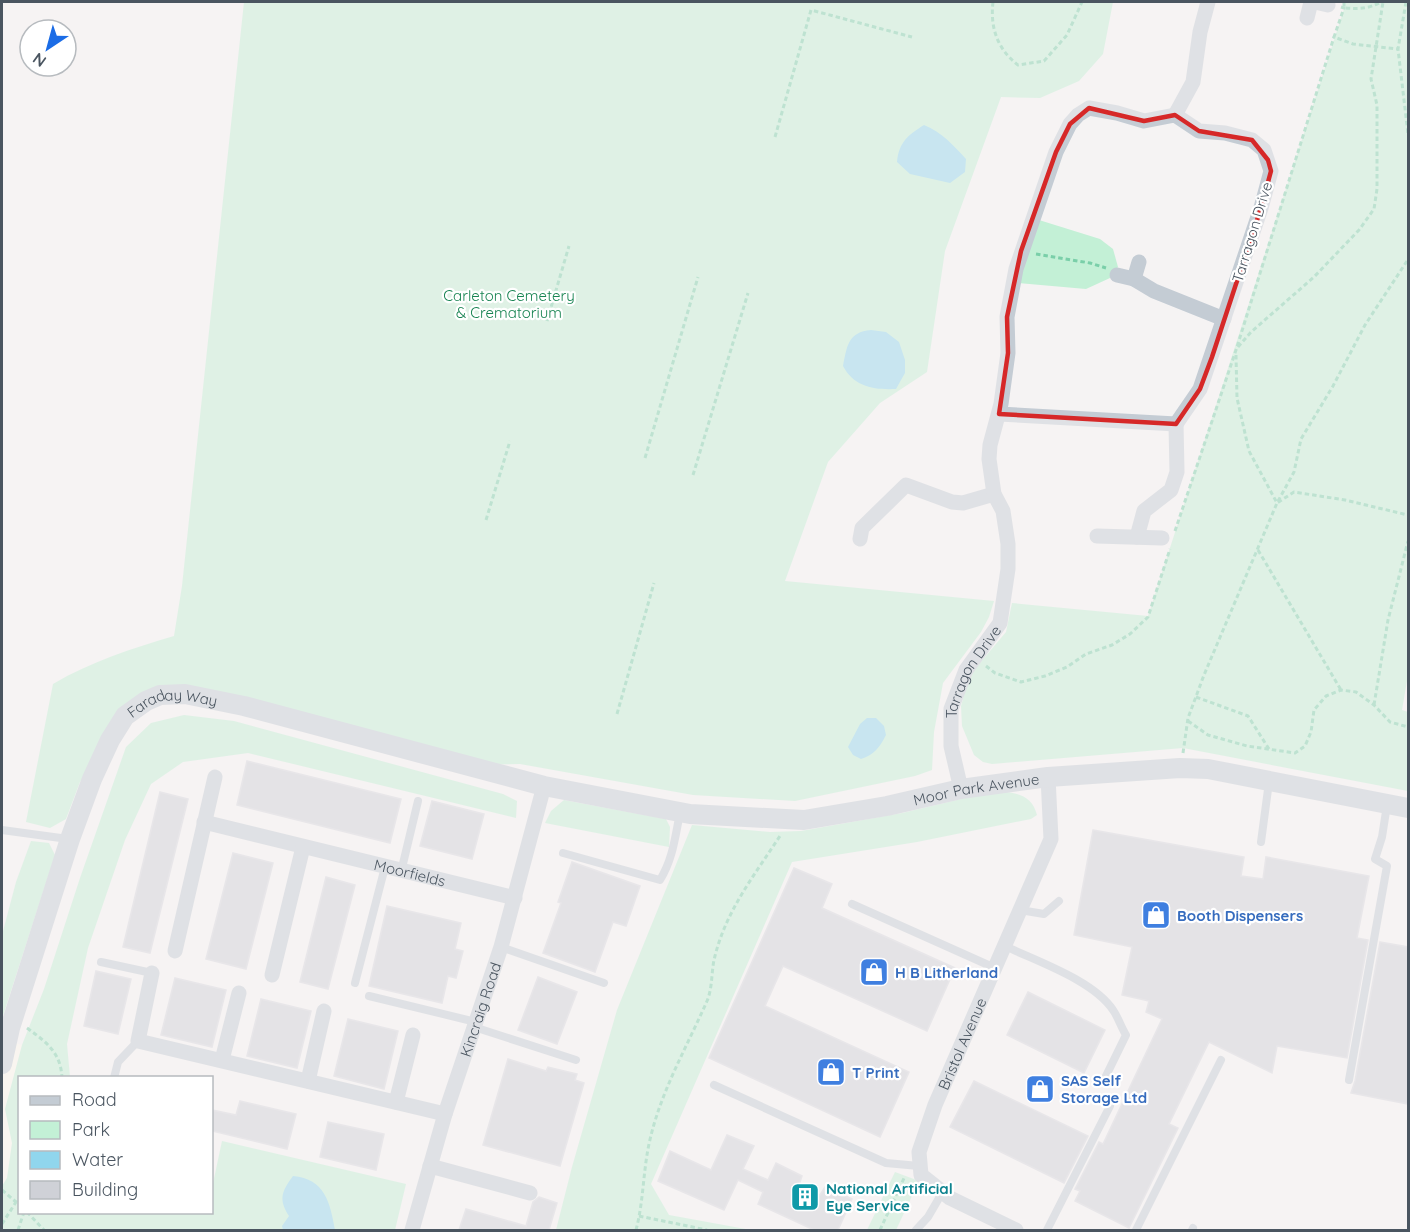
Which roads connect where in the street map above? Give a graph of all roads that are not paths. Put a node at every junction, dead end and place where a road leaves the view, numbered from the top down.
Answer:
1 (1208, 2) edge
2 (1318, 3) edge
3 (1307, 18) dead end
4 (1175, 115) junction
5 (1139, 262) dead end
6 (1117, 275) road end
7 (1134, 279) junction
8 (1224, 319) junction
9 (999, 414) junction
10 (1176, 424) junction
11 (994, 494) junction
12 (1097, 536) dead end
13 (1137, 537) junction
14 (1162, 538) dead end
15 (860, 539) dead end
16 (215, 777) dead end
17 (1048, 777) junction
18 (1269, 781) junction
19 (544, 786) junction
20 (961, 789) junction
21 (418, 801) dead end
22 (1387, 805) junction
23 (1408, 808) edge
24 (680, 812) junction
25 (204, 822) junction
26 (2, 831) edge
27 (70, 839) junction
28 (1261, 842) dead end
29 (303, 847) junction
30 (563, 853) dead end
31 (385, 867) junction
32 (401, 872) junction
33 (516, 898) junction
34 (1059, 901) dead end
35 (852, 904) dead end
36 (1020, 910) junction
37 (1005, 946) junction
38 (501, 947) junction
39 (175, 951) dead end
40 (100, 962) dead end
41 (995, 968) junction
42 (152, 973) joint
43 (272, 975) dead end
44 (355, 983) dead end
45 (604, 983) dead end
46 (239, 993) dead end
47 (369, 996) dead end
48 (324, 1011) dead end
49 (475, 1025) junction
50 (413, 1035) dead end
51 (138, 1041) junction
52 (222, 1060) junction
53 (576, 1060) dead end
54 (1221, 1060) dead end
55 (2, 1063) edge
56 (114, 1076) edge
57 (1105, 1078) dead end
58 (1349, 1080) dead end
59 (308, 1081) junction
60 (714, 1085) dead end
61 (396, 1102) junction
62 (1110, 1106) dead end
63 (445, 1114) junction
64 (430, 1166) junction
65 (920, 1170) junction
66 (530, 1193) dead end
67 (942, 1193) junction
68 (412, 1230) edge
69 (916, 1230) edge
70 (1016, 1230) edge
71 (1047, 1230) edge
72 (1136, 1230) edge

1 - 4 street
2 - 3 street
4 - 8 street, Tarragon Drive
4 - 9 street, Tarragon Drive
5 - 7 street
6 - 7 street
7 - 8 street
8 - 10 street, Tarragon Drive
9 - 10 street
9 - 11 street, Tarragon Drive
10 - 13 street
11 - 15 street
11 - 20 street, Tarragon Drive
12 - 13 street
13 - 14 street
16 - 25 street
17 - 18 street, Moor Park Avenue
17 - 20 street, Moor Park Avenue
17 - 36 street, Bristol Avenue
18 - 22 street, Moor Park Avenue
18 - 28 lane
19 - 24 street, Moor Park Avenue
19 - 27 street, Faraday Way
19 - 33 street, Kincraig Road
20 - 24 street, Moor Park Avenue
21 - 32 lane
22 - 23 street, Moor Park Avenue
22 - 58 lane
24 - 30 lane
25 - 29 street, Moorfields
25 - 39 street
26 - 27 lane
27 - 55 street, Faraday Way
29 - 31 street, Moorfields
29 - 43 street
31 - 32 street, Moorfields
31 - 44 lane
32 - 33 street, Moorfields
33 - 38 street, Kincraig Road
34 - 36 lane
35 - 41 lane
36 - 37 street, Bristol Avenue
37 - 41 street, Bristol Avenue
37 - 57 lane
38 - 45 lane
38 - 49 street, Kincraig Road
40 - 42 lane
41 - 65 street, Bristol Avenue
42 - 51 street
46 - 52 street
47 - 49 lane
48 - 59 street
49 - 53 lane
49 - 63 street, Kincraig Road
50 - 61 street
51 - 52 street
51 - 56 lane
52 - 59 street
54 - 72 lane
59 - 61 street
60 - 65 lane
61 - 63 street
62 - 71 lane
63 - 64 street, Kincraig Road
64 - 66 street
64 - 68 street, Kincraig Road
65 - 67 street
67 - 69 lane
67 - 70 street

